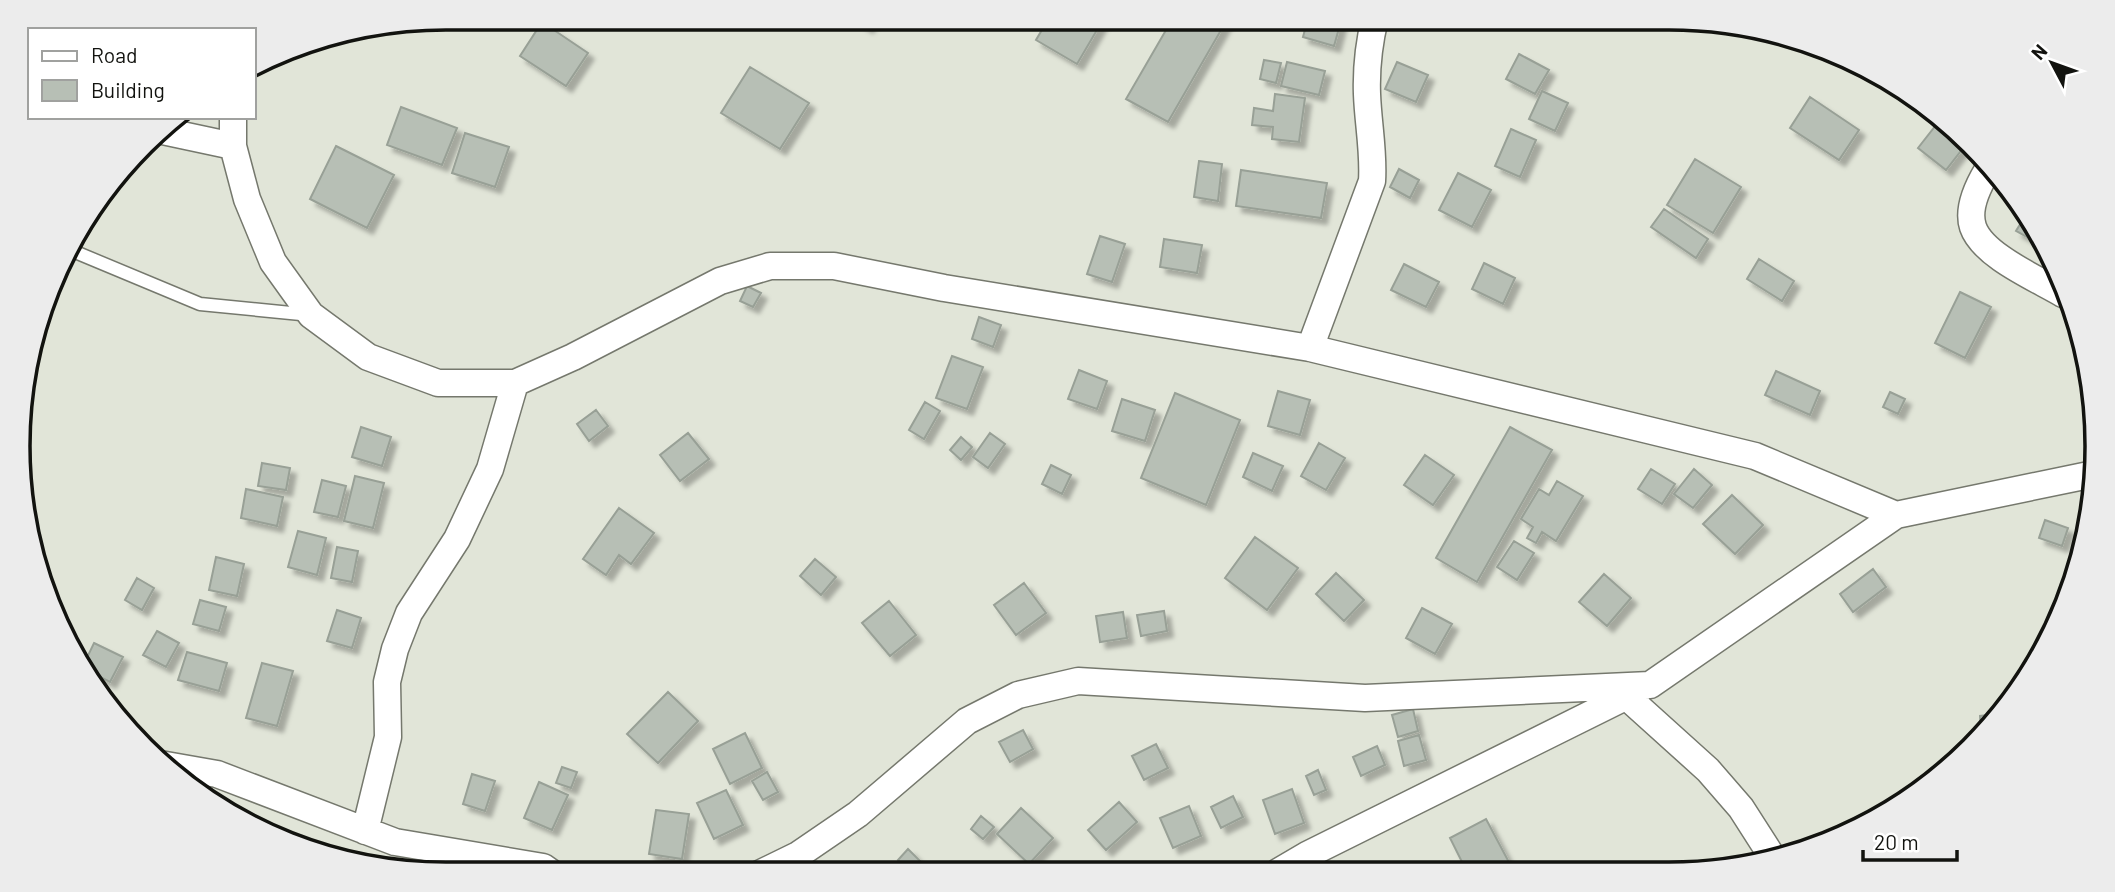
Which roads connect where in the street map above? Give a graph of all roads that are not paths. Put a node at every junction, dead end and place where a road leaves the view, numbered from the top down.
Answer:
1 (1373, 30) edge
2 (233, 119) edge
3 (171, 134) edge
4 (233, 146) junction
5 (1985, 176) edge
6 (78, 253) edge
7 (2055, 289) edge
8 (311, 315) junction
9 (1310, 348) junction
10 (515, 383) junction
11 (2084, 476) edge
12 (1896, 515) junction
13 (1650, 685) junction
14 (1626, 696) junction
15 (183, 768) edge
16 (365, 831) junction
17 (1768, 850) edge
18 (391, 853) edge
19 (488, 862) edge
20 (784, 862) edge
21 (1295, 862) edge

1 - 9 street
2 - 4 street
3 - 4 street
4 - 8 street
5 - 7 street
6 - 8 lane
8 - 10 street
9 - 10 street
9 - 12 street
10 - 16 street
11 - 12 street
12 - 13 street
13 - 14 street
13 - 20 street
14 - 17 street
14 - 21 street
15 - 16 street
16 - 18 street
18 - 19 street

